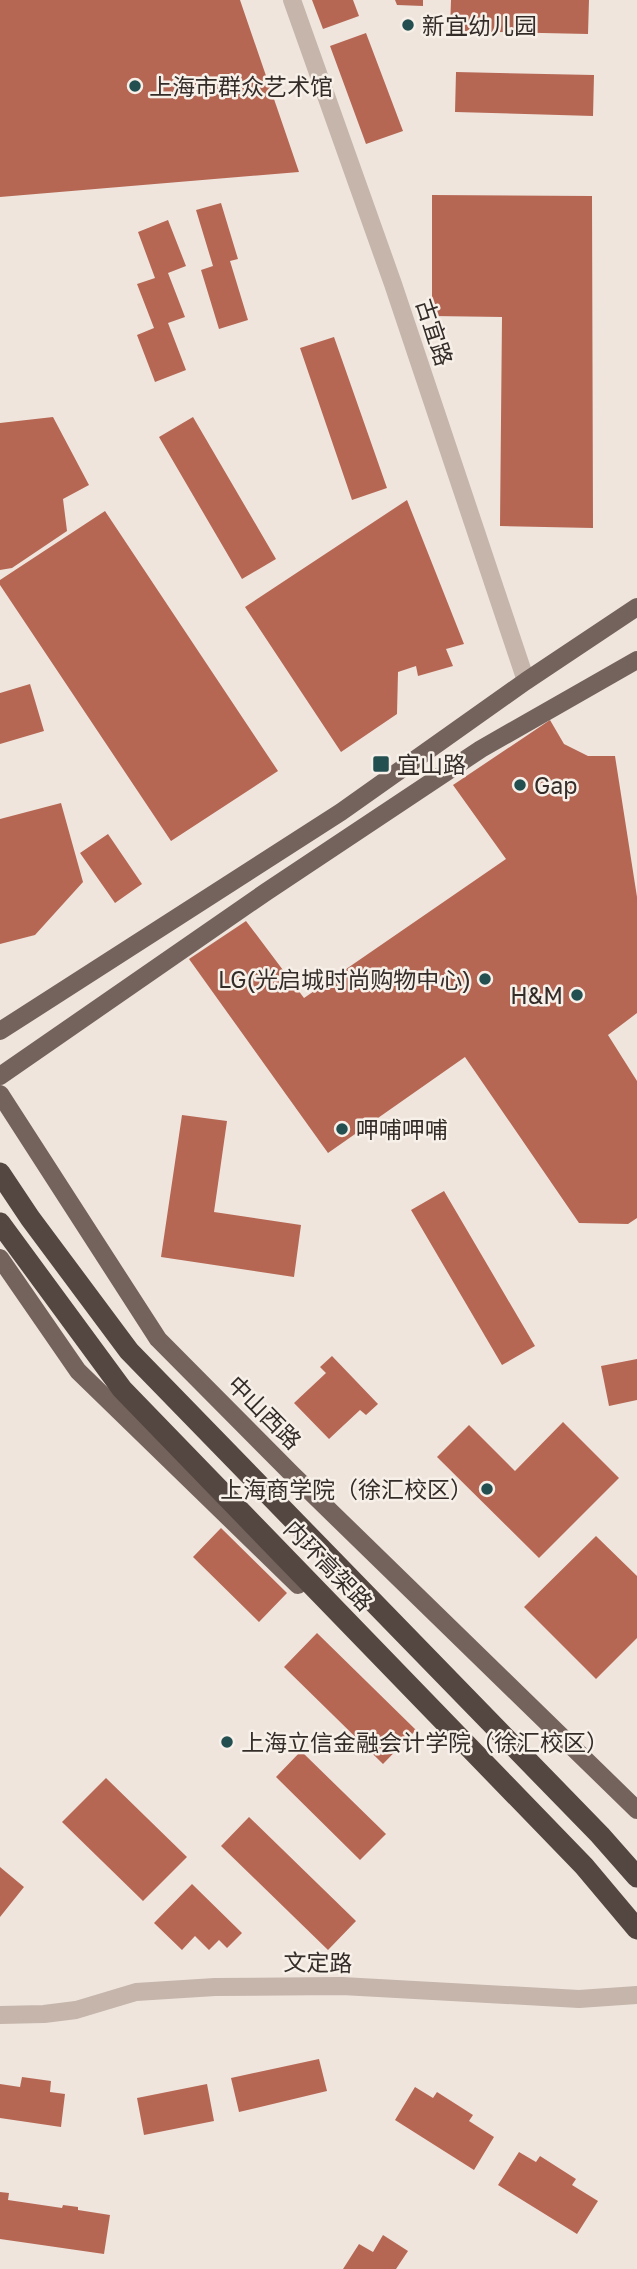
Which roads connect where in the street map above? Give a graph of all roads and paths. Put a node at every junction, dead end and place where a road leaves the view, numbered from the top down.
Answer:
1 (292, 0) edge
2 (637, 607) edge
3 (637, 660) edge
4 (526, 681) junction
5 (0, 1031) edge
6 (0, 1076) edge
7 (0, 1094) edge
8 (0, 1173) edge
9 (0, 1223) edge
10 (0, 1258) edge
11 (637, 1810) edge
12 (637, 1877) edge
13 (637, 1913) edge
14 (637, 1929) edge
15 (637, 1995) edge
16 (0, 2015) edge

1 - 4 street, 古宜路
2 - 4 main road
3 - 6 main road
4 - 5 main road
7 - 11 main road, 中山西路
8 - 12 highway, 内环高架路
9 - 14 highway, 内环高架路, bridge
10 - 13 main road
15 - 16 street, 文定路

